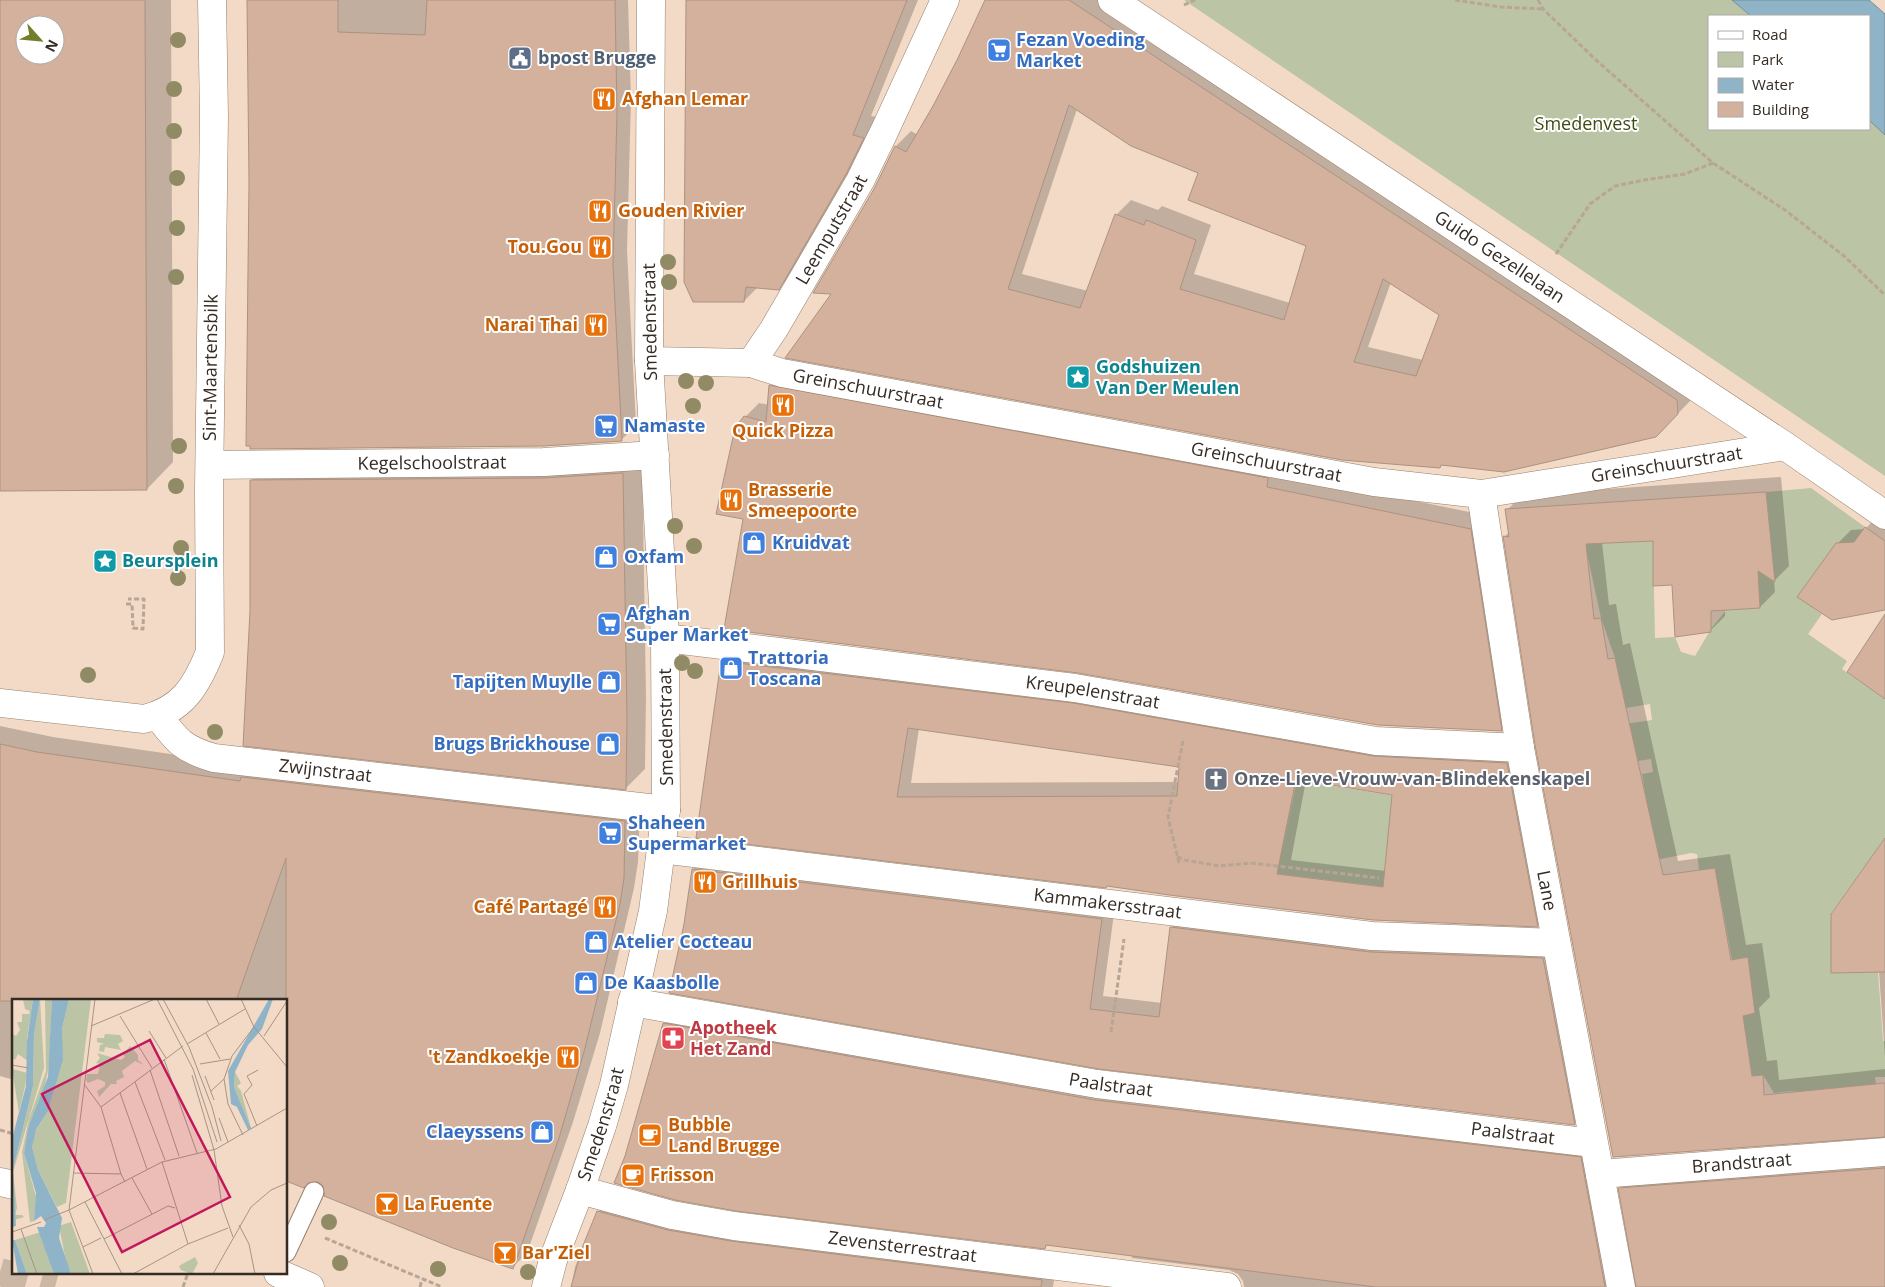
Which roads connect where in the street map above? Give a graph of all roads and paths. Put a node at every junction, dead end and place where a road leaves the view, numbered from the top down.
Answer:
1 (212, 0) edge
2 (651, 0) edge
3 (945, 0) edge
4 (1112, 0) edge
5 (1455, 0) edge
6 (1538, 0) edge
7 (1543, 9) junction
8 (1713, 163) junction
9 (1538, 282) junction
10 (1885, 295) edge
11 (649, 361) junction
12 (751, 363) junction
13 (1785, 446) junction
14 (655, 455) junction
15 (210, 465) junction
16 (1481, 494) junction
17 (1885, 515) edge
18 (128, 599) dead end
19 (126, 604) dead end
20 (664, 638) junction
21 (0, 703) edge
22 (1189, 708) junction
23 (158, 716) junction
24 (1520, 748) junction
25 (666, 810) junction
26 (661, 849) junction
27 (1177, 857) junction
28 (1179, 863) dead end
29 (1379, 878) dead end
30 (1129, 906) junction
31 (1556, 943) junction
32 (632, 1002) junction
33 (1112, 1032) dead end
34 (1593, 1143) junction
35 (1885, 1152) edge
36 (1600, 1174) junction
37 (580, 1190) junction
38 (314, 1192) dead end
39 (297, 1226) junction
40 (288, 1247) edge
41 (188, 1274) edge
42 (280, 1274) edge
43 (422, 1279) junction
44 (183, 1287) edge
45 (310, 1287) edge
46 (420, 1287) edge
47 (442, 1287) edge
48 (546, 1287) edge
49 (1227, 1287) edge
50 (1621, 1287) edge

1 - 15 street, Sint-Maartensbilk
2 - 11 street, Smedenstraat
3 - 12 street, Leemputstraat
4 - 9 street, Guido Gezellelaan
5 - 7 path
6 - 7 path
7 - 8 path
8 - 9 path
8 - 10 path
9 - 13 street, Guido Gezellelaan
11 - 12 street
11 - 14 street, Smedenstraat
12 - 16 street, Greinschuurstraat
13 - 16 street, Greinschuurstraat
13 - 17 street, Guido Gezellelaan
14 - 15 street, Kegelschoolstraat
14 - 20 street, Smedenstraat
15 - 23 street, Sint-Maartensbilk
16 - 24 street, Lane
18 - 19 path
20 - 22 street, Kreupelenstraat
20 - 25 street, Smedenstraat
21 - 23 street
22 - 24 street, Kreupelenstraat
22 - 27 path
23 - 25 street, Zwijnstraat
24 - 31 street, Lane
25 - 26 street, Smedenstraat
26 - 30 street, Kammakersstraat
26 - 32 street, Smedenstraat
27 - 28 path
27 - 29 path
30 - 31 street, Kammakersstraat
30 - 33 path
31 - 34 street, Lane
32 - 34 street, Paalstraat
32 - 37 street, Smedenstraat
34 - 36 street, Lane
35 - 36 street, Brandstraat
36 - 50 street, Lane
37 - 48 street, Smedenstraat
37 - 49 street, Zevensterrestraat
38 - 39 lane
39 - 40 lane
39 - 43 path
41 - 44 path
42 - 45 street
43 - 46 path
43 - 47 path

